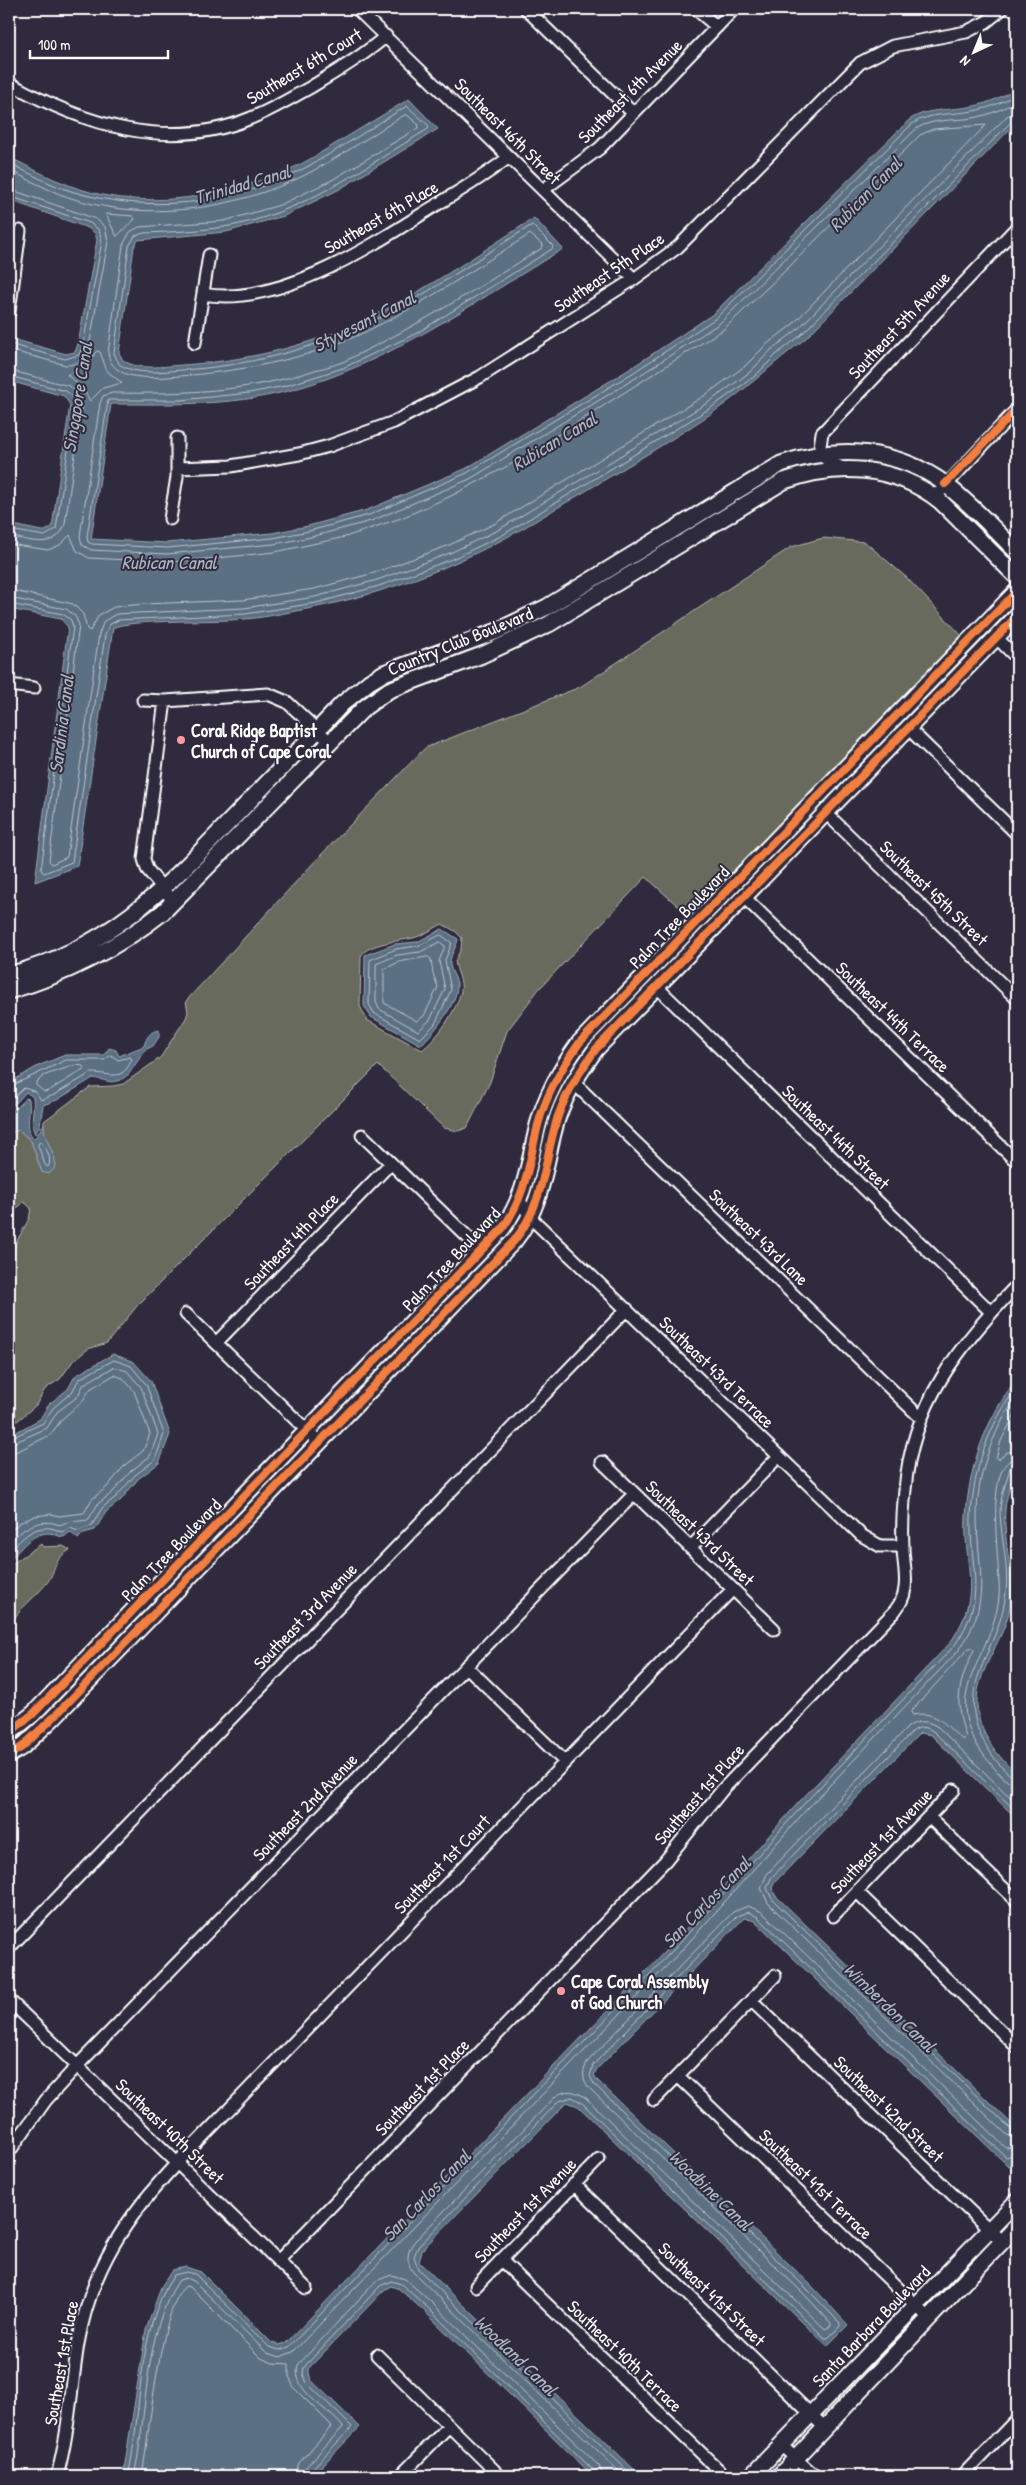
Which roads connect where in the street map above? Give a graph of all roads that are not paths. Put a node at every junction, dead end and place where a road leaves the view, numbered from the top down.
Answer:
1 (357, 9) edge
2 (526, 9) edge
3 (696, 9) edge
4 (734, 9) edge
5 (1002, 9) edge
6 (717, 27) junction
7 (386, 36) junction
8 (9, 83) edge
9 (634, 113) junction
10 (509, 157) junction
11 (543, 190) junction
12 (1017, 227) edge
13 (20, 231) dead end
14 (209, 255) dead end
15 (13, 265) edge
16 (634, 279) junction
17 (203, 294) junction
18 (9, 312) edge
19 (195, 343) dead end
20 (1017, 409) edge
21 (177, 438) dead end
22 (819, 454) junction
23 (177, 468) junction
24 (844, 469) junction
25 (945, 484) junction
26 (935, 497) junction
27 (170, 519) dead end
28 (1017, 552) edge
29 (635, 553) junction
30 (644, 567) junction
31 (1017, 577) edge
32 (1017, 591) edge
33 (554, 602) junction
34 (1017, 616) edge
35 (562, 617) junction
36 (984, 626) junction
37 (996, 638) junction
38 (1017, 658) edge
39 (9, 685) edge
40 (34, 688) dead end
41 (143, 700) dead end
42 (165, 701) junction
43 (896, 716) junction
44 (908, 728) junction
45 (318, 730) junction
46 (330, 742) junction
47 (814, 801) junction
48 (826, 813) junction
49 (1017, 834) edge
50 (732, 884) junction
51 (163, 890) junction
52 (744, 897) junction
53 (174, 902) junction
54 (9, 975) edge
55 (643, 975) junction
56 (656, 986) junction
57 (9, 992) edge
58 (1017, 998) edge
59 (559, 1075) junction
60 (574, 1082) junction
61 (362, 1135) dead end
62 (1017, 1162) edge
63 (391, 1163) junction
64 (520, 1201) junction
65 (531, 1218) junction
66 (482, 1251) junction
67 (494, 1263) junction
68 (1017, 1286) edge
69 (627, 1309) junction
70 (991, 1312) junction
71 (186, 1314) dead end
72 (216, 1343) junction
73 (921, 1418) junction
74 (308, 1431) junction
75 (320, 1442) junction
76 (779, 1456) junction
77 (602, 1462) dead end
78 (634, 1494) junction
79 (903, 1546) junction
80 (690, 1548) junction
81 (733, 1589) junction
82 (774, 1629) dead end
83 (466, 1666) junction
84 (9, 1733) edge
85 (9, 1756) edge
86 (565, 1762) junction
87 (954, 1790) dead end
88 (929, 1817) junction
89 (856, 1892) junction
90 (1017, 1901) edge
91 (833, 1916) dead end
92 (9, 1948) edge
93 (775, 1976) dead end
94 (9, 2000) edge
95 (751, 2000) junction
96 (1017, 2047) edge
97 (77, 2066) junction
98 (678, 2076) junction
99 (654, 2100) dead end
100 (9, 2152) edge
101 (599, 2159) dead end
102 (177, 2163) junction
103 (574, 2184) junction
104 (1017, 2201) edge
105 (1017, 2226) edge
106 (990, 2230) junction
107 (1002, 2242) junction
108 (501, 2260) junction
109 (278, 2261) junction
110 (476, 2286) dead end
111 (306, 2288) dead end
112 (916, 2306) junction
113 (929, 2318) junction
114 (376, 2355) dead end
115 (811, 2414) junction
116 (1017, 2418) edge
117 (449, 2426) junction
118 (825, 2428) junction
119 (782, 2445) junction
120 (796, 2458) junction
121 (57, 2476) edge
122 (400, 2476) edge
123 (500, 2476) edge
124 (725, 2476) edge
125 (751, 2476) edge
126 (779, 2476) edge
127 (815, 2476) edge
128 (962, 2476) edge

1 - 7 street, Southeast 46th Street
2 - 9 street
3 - 6 street
4 - 6 street, Southeast 6th Avenue
5 - 16 street, Southeast 5th Place
6 - 9 street, Southeast 6th Avenue
7 - 8 street, Southeast 6th Court
7 - 10 street, Southeast 46th Street
9 - 11 street, Southeast 6th Avenue
10 - 11 street, Southeast 46th Street
10 - 17 street, Southeast 6th Place
11 - 16 street, Southeast 46th Street
12 - 22 street, Southeast 5th Avenue
13 - 15 street
14 - 17 street
15 - 18 street
16 - 23 street, Southeast 5th Place
17 - 19 street
20 - 25 street
21 - 23 street
22 - 24 street
22 - 25 street, Country Club Boulevard
22 - 29 street, Country Club Boulevard
23 - 27 street
24 - 26 street, Country Club Boulevard
24 - 30 street, Country Club Boulevard
25 - 26 street
25 - 28 street, Country Club Boulevard
26 - 31 street, Country Club Boulevard
29 - 30 street
29 - 33 street, Country Club Boulevard
30 - 35 street, Country Club Boulevard
32 - 36 street, Palm Tree Boulevard
33 - 35 street
33 - 45 street, Country Club Boulevard
34 - 37 street, Palm Tree Boulevard
35 - 46 street, Country Club Boulevard
36 - 37 street
36 - 43 street, Palm Tree Boulevard
37 - 38 street
37 - 44 street, Palm Tree Boulevard
39 - 40 street
41 - 42 street
42 - 45 street
42 - 51 street
43 - 44 street
43 - 47 street, Palm Tree Boulevard
44 - 48 street, Palm Tree Boulevard
44 - 49 street
45 - 46 street
45 - 51 street, Country Club Boulevard
46 - 53 street, Country Club Boulevard
47 - 48 street
47 - 50 street, Palm Tree Boulevard
48 - 52 street, Palm Tree Boulevard
48 - 58 street, Southeast 45th Street
50 - 52 street
50 - 55 street, Palm Tree Boulevard
51 - 53 street
51 - 54 street, Country Club Boulevard
52 - 56 street, Palm Tree Boulevard
52 - 62 street, Southeast 44th Terrace
53 - 57 street, Country Club Boulevard
55 - 56 street
55 - 59 street, Palm Tree Boulevard
56 - 60 street, Palm Tree Boulevard
56 - 70 street, Southeast 44th Street
59 - 60 street
59 - 64 street, Palm Tree Boulevard
60 - 65 street, Palm Tree Boulevard
60 - 73 street, Southeast 43rd Lane
61 - 63 street
63 - 66 street
63 - 72 street, Southeast 4th Place
64 - 65 street, Southeast 43rd Terrace
64 - 66 street, Palm Tree Boulevard
65 - 67 street, Palm Tree Boulevard
65 - 69 street, Southeast 43rd Terrace
66 - 67 street
66 - 74 street, Palm Tree Boulevard
67 - 75 street, Palm Tree Boulevard
68 - 70 street, Southeast 1st Place
69 - 76 street, Southeast 43rd Terrace
69 - 92 street, Southeast 3rd Avenue
70 - 73 street, Southeast 1st Place
71 - 72 street
72 - 74 street
73 - 79 street, Southeast 1st Place
74 - 75 street
74 - 84 street, Palm Tree Boulevard
75 - 85 street, Palm Tree Boulevard
76 - 79 street, Southeast 43rd Terrace
76 - 80 street
77 - 78 street, Southeast 43rd Street
78 - 80 street, Southeast 43rd Street
78 - 83 street, Southeast 2nd Avenue
79 - 109 street, Southeast 1st Place
80 - 81 street, Southeast 43rd Street
81 - 82 street, Southeast 43rd Street
81 - 86 street, Southeast 1st Court
83 - 86 street
83 - 97 street, Southeast 2nd Avenue
86 - 102 street, Southeast 1st Court
87 - 88 street, Southeast 1st Avenue
88 - 89 street, Southeast 1st Avenue
88 - 90 street
89 - 91 street, Southeast 1st Avenue
89 - 96 street
93 - 95 street
94 - 97 street, Southeast 40th Street
95 - 98 street
95 - 106 street, Southeast 42nd Street
97 - 100 street, Southeast 2nd Avenue
97 - 102 street, Southeast 40th Street
98 - 99 street
98 - 112 street, Southeast 41st Terrace
101 - 103 street, Southeast 1st Avenue
102 - 109 street, Southeast 40th Street
102 - 121 street, Southeast 1st Place
103 - 108 street, Southeast 1st Avenue
103 - 115 street, Southeast 41st Street
104 - 106 street, Santa Barbara Boulevard
105 - 107 street, Santa Barbara Boulevard
106 - 107 street, Southeast 42nd Street
106 - 112 street, Santa Barbara Boulevard
107 - 113 street, Santa Barbara Boulevard
108 - 110 street, Southeast 1st Avenue
108 - 124 street, Southeast 40th Terrace
109 - 111 street, Southeast 40th Street
112 - 113 street, Southeast 41st Terrace
112 - 115 street, Santa Barbara Boulevard
113 - 118 street, Santa Barbara Boulevard
114 - 117 street
115 - 118 street, Southeast 41st Street
115 - 119 street, Santa Barbara Boulevard
116 - 128 street
117 - 122 street
117 - 123 street
118 - 120 street, Santa Barbara Boulevard
119 - 120 street
119 - 125 street, Santa Barbara Boulevard
120 - 126 street, Santa Barbara Boulevard
120 - 127 street

